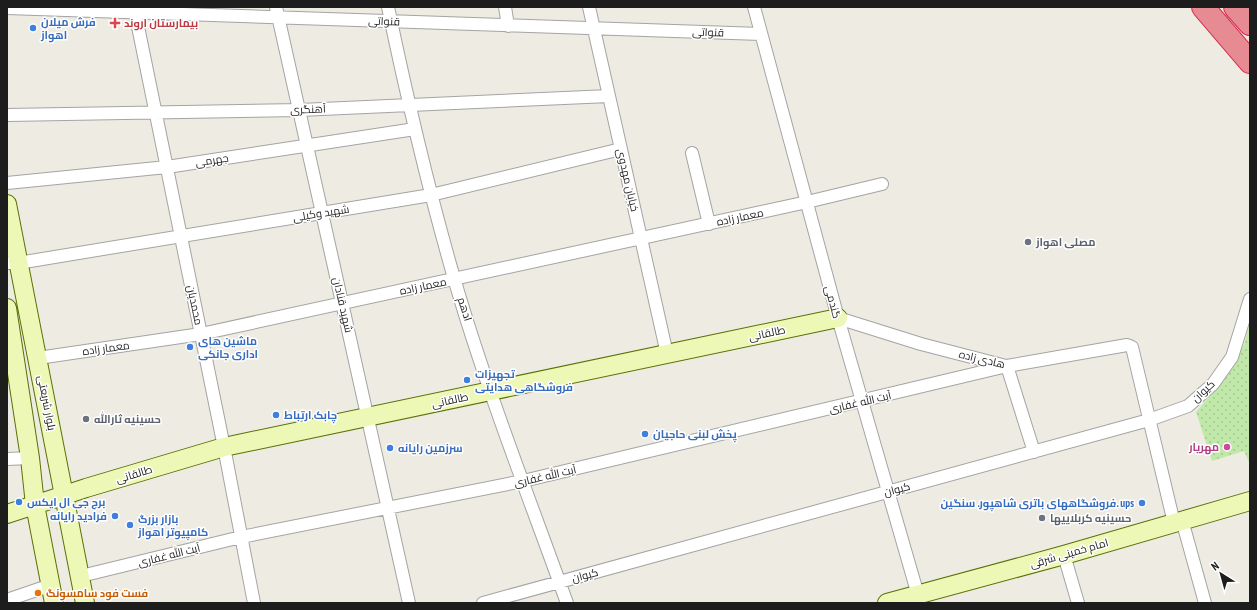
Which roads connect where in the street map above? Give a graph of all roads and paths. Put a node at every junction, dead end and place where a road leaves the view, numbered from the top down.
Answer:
1 (388, 7) edge
2 (505, 7) edge
3 (590, 7) edge
4 (754, 7) edge
5 (1203, 7) edge
6 (1235, 7) edge
7 (7, 8) edge
8 (135, 10) edge
9 (277, 12) edge
10 (391, 21) junction
11 (1250, 24) edge
12 (508, 26) junction
13 (594, 28) junction
14 (762, 34) junction
15 (1250, 62) edge
16 (610, 96) junction
17 (409, 104) junction
18 (300, 110) junction
19 (156, 112) junction
20 (7, 115) edge
21 (415, 129) junction
22 (308, 145) junction
23 (621, 149) junction
24 (692, 153) dead end
25 (167, 167) junction
26 (7, 183) edge
27 (882, 184) dead end
28 (431, 195) junction
29 (807, 202) junction
30 (7, 204) edge
31 (322, 213) junction
32 (709, 224) junction
33 (181, 236) junction
34 (641, 238) junction
35 (12, 263) edge
36 (455, 279) junction
37 (1250, 299) edge
38 (343, 303) junction
39 (7, 308) edge
40 (838, 318) junction
41 (201, 334) junction
42 (11, 352) edge
43 (667, 354) junction
44 (38, 358) junction
45 (1007, 366) junction
46 (492, 391) junction
47 (862, 401) junction
48 (368, 417) junction
49 (1149, 420) junction
50 (224, 447) junction
51 (1034, 452) junction
52 (30, 458) junction
53 (7, 459) edge
54 (524, 481) junction
55 (888, 492) junction
56 (65, 496) junction
57 (1250, 501) edge
58 (35, 505) junction
59 (388, 508) junction
60 (7, 514) edge
61 (1178, 522) junction
62 (241, 537) junction
63 (1064, 555) junction
64 (80, 576) junction
65 (559, 582) junction
66 (51, 585) junction
67 (918, 595) junction
68 (7, 600) edge
69 (896, 602) edge
70 (54, 603) edge
71 (85, 603) edge
72 (254, 603) edge
73 (409, 603) edge
74 (483, 603) edge
75 (567, 603) edge
76 (1078, 603) edge
77 (1205, 603) edge

1 - 10 street, ادهم
2 - 12 street
3 - 13 street, خیابان مهدوی
4 - 14 street, گندمی
5 - 15 highway
6 - 11 highway
7 - 8 street, قنواتی
8 - 9 street, قنواتی
8 - 19 street, محمدیان
9 - 10 street, قنواتی
9 - 18 street, شهید قنادان
10 - 12 street, قنواتی
10 - 17 street, ادهم
12 - 13 street, قنواتی
13 - 14 street, قنواتی
13 - 16 street, خیابان مهدوی
14 - 29 street, گندمی
16 - 17 street, آهنگری
16 - 23 street, خیابان مهدوی
17 - 18 street, آهنگری
17 - 21 street, ادهم
18 - 19 street, آهنگری
18 - 22 street, شهید قنادان
19 - 20 street, آهنگری
19 - 25 street, محمدیان
21 - 22 street, جهرمی
21 - 28 street, ادهم
22 - 25 street, جهرمی
22 - 31 street, شهید قنادان
23 - 28 street, شهید وکیلی
23 - 34 street, خیابان مهدوی
24 - 32 street
25 - 26 street, جهرمی
25 - 33 street, محمدیان
27 - 29 street, معمار زاده
28 - 31 street, شهید وکیلی
28 - 36 street, ادهم
29 - 32 street, معمار زاده
29 - 40 street, گندمی
30 - 35 main road, بلوار شریعتی
31 - 33 street, شهید وکیلی
31 - 38 street, شهید قنادان
32 - 34 street, معمار زاده
33 - 35 street, شهید وکیلی
33 - 41 street, محمدیان
34 - 36 street, معمار زاده
34 - 43 street, خیابان مهدوی
35 - 44 main road, بلوار شریعتی
36 - 38 street, معمار زاده
36 - 46 street, ادهم
37 - 49 street, کیوان
38 - 41 street, معمار زاده
38 - 48 street, شهید قنادان
39 - 42 main road, بلوار شریعتی
40 - 43 main road, طالقانی
40 - 45 street, هادی زاده
40 - 47 street, گندمی
41 - 44 street, معمار زاده
41 - 50 street, محمدیان
42 - 52 main road, بلوار شریعتی
43 - 46 main road, طالقانی
44 - 56 main road, بلوار شریعتی
45 - 47 street, آیت الله غفاری
45 - 49 street, هادی زاده
45 - 51 street
46 - 48 main road, طالقانی
46 - 54 street, ادهم
47 - 54 street, آیت الله غفاری
47 - 55 street, گندمی
48 - 50 main road, طالقانی
48 - 59 street, شهید قنادان
49 - 51 street, کیوان
49 - 61 street
50 - 56 main road, طالقانی
50 - 62 street, محمدیان
51 - 55 street, کیوان
52 - 53 street
52 - 58 main road, بلوار شریعتی
54 - 59 street, آیت الله غفاری
54 - 65 street, ادهم
55 - 65 street, کیوان
55 - 67 street, گندمی
56 - 58 main road, طالقانی
56 - 64 main road, بلوار شریعتی
57 - 61 main road, امام خمینی شرقی
58 - 60 main road
58 - 66 main road, بلوار شریعتی
59 - 62 street, آیت الله غفاری
59 - 73 street, شهید قنادان
61 - 63 main road, امام خمینی شرقی
61 - 77 street
62 - 64 street, آیت الله غفاری
62 - 72 street, محمدیان
63 - 67 main road, امام خمینی شرقی
63 - 76 street
64 - 71 main road, بلوار شریعتی
65 - 74 street, کیوان
65 - 75 street, ادهم
66 - 68 street
66 - 70 main road, بلوار شریعتی
67 - 69 main road, امام خمینی شرقی

